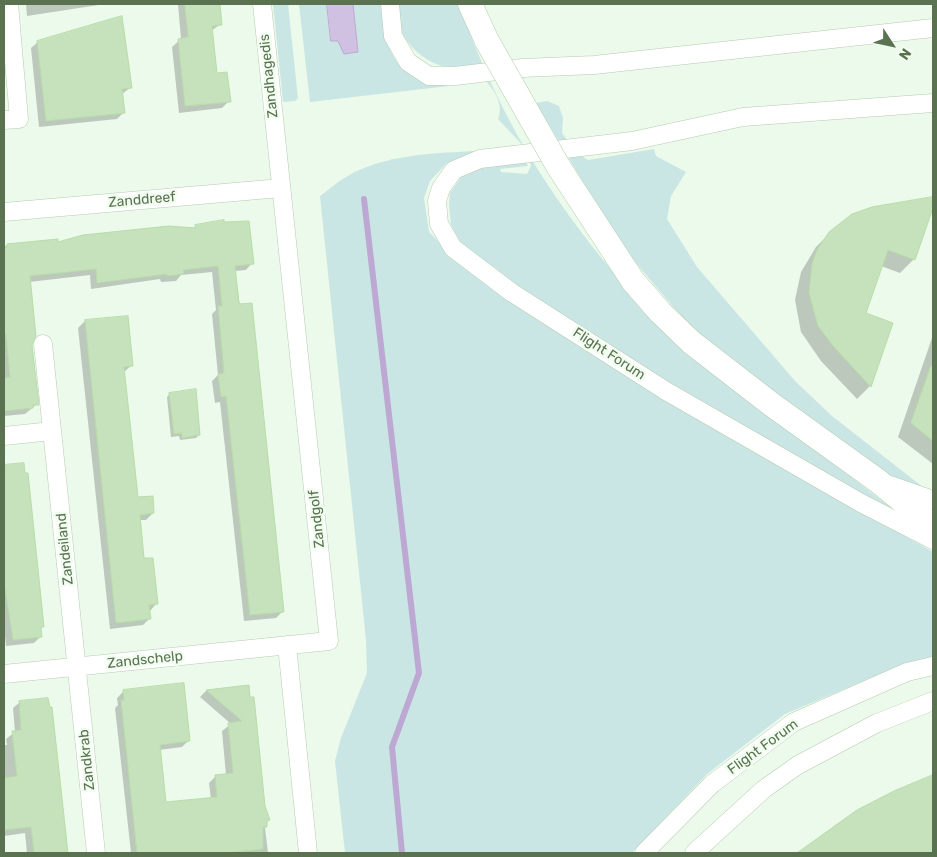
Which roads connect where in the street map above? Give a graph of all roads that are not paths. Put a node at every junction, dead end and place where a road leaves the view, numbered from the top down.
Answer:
1 (8, 4) edge
2 (262, 4) edge
3 (390, 4) edge
4 (470, 4) edge
5 (933, 28) edge
6 (933, 103) edge
7 (12, 120) edge
8 (276, 147) joint
9 (281, 188) junction
10 (4, 212) edge
11 (43, 344) dead end
12 (52, 431) junction
13 (4, 436) edge
14 (878, 481) junction
15 (933, 500) edge
16 (933, 526) edge
17 (933, 540) edge
18 (287, 645) junction
19 (77, 666) junction
20 (933, 666) edge
21 (4, 674) edge
22 (933, 701) edge
23 (96, 853) edge
24 (308, 853) edge
25 (644, 853) edge
26 (694, 853) edge

1 - 7 street
2 - 8 street, Zandhagedis
3 - 5 street
4 - 14 main road, bridge
6 - 17 street, Flight Forum
8 - 9 street, Zandgolf
9 - 10 street, Zanddreef
9 - 18 street, Zandgolf
11 - 12 street, Zandeiland
12 - 13 street
12 - 19 street, Zandeiland
14 - 15 street
14 - 16 main road
18 - 19 street, Zandschelp
18 - 24 street
19 - 21 street, Zandschelp
19 - 23 street, Zandkrab
20 - 25 street, Flight Forum
22 - 26 street

